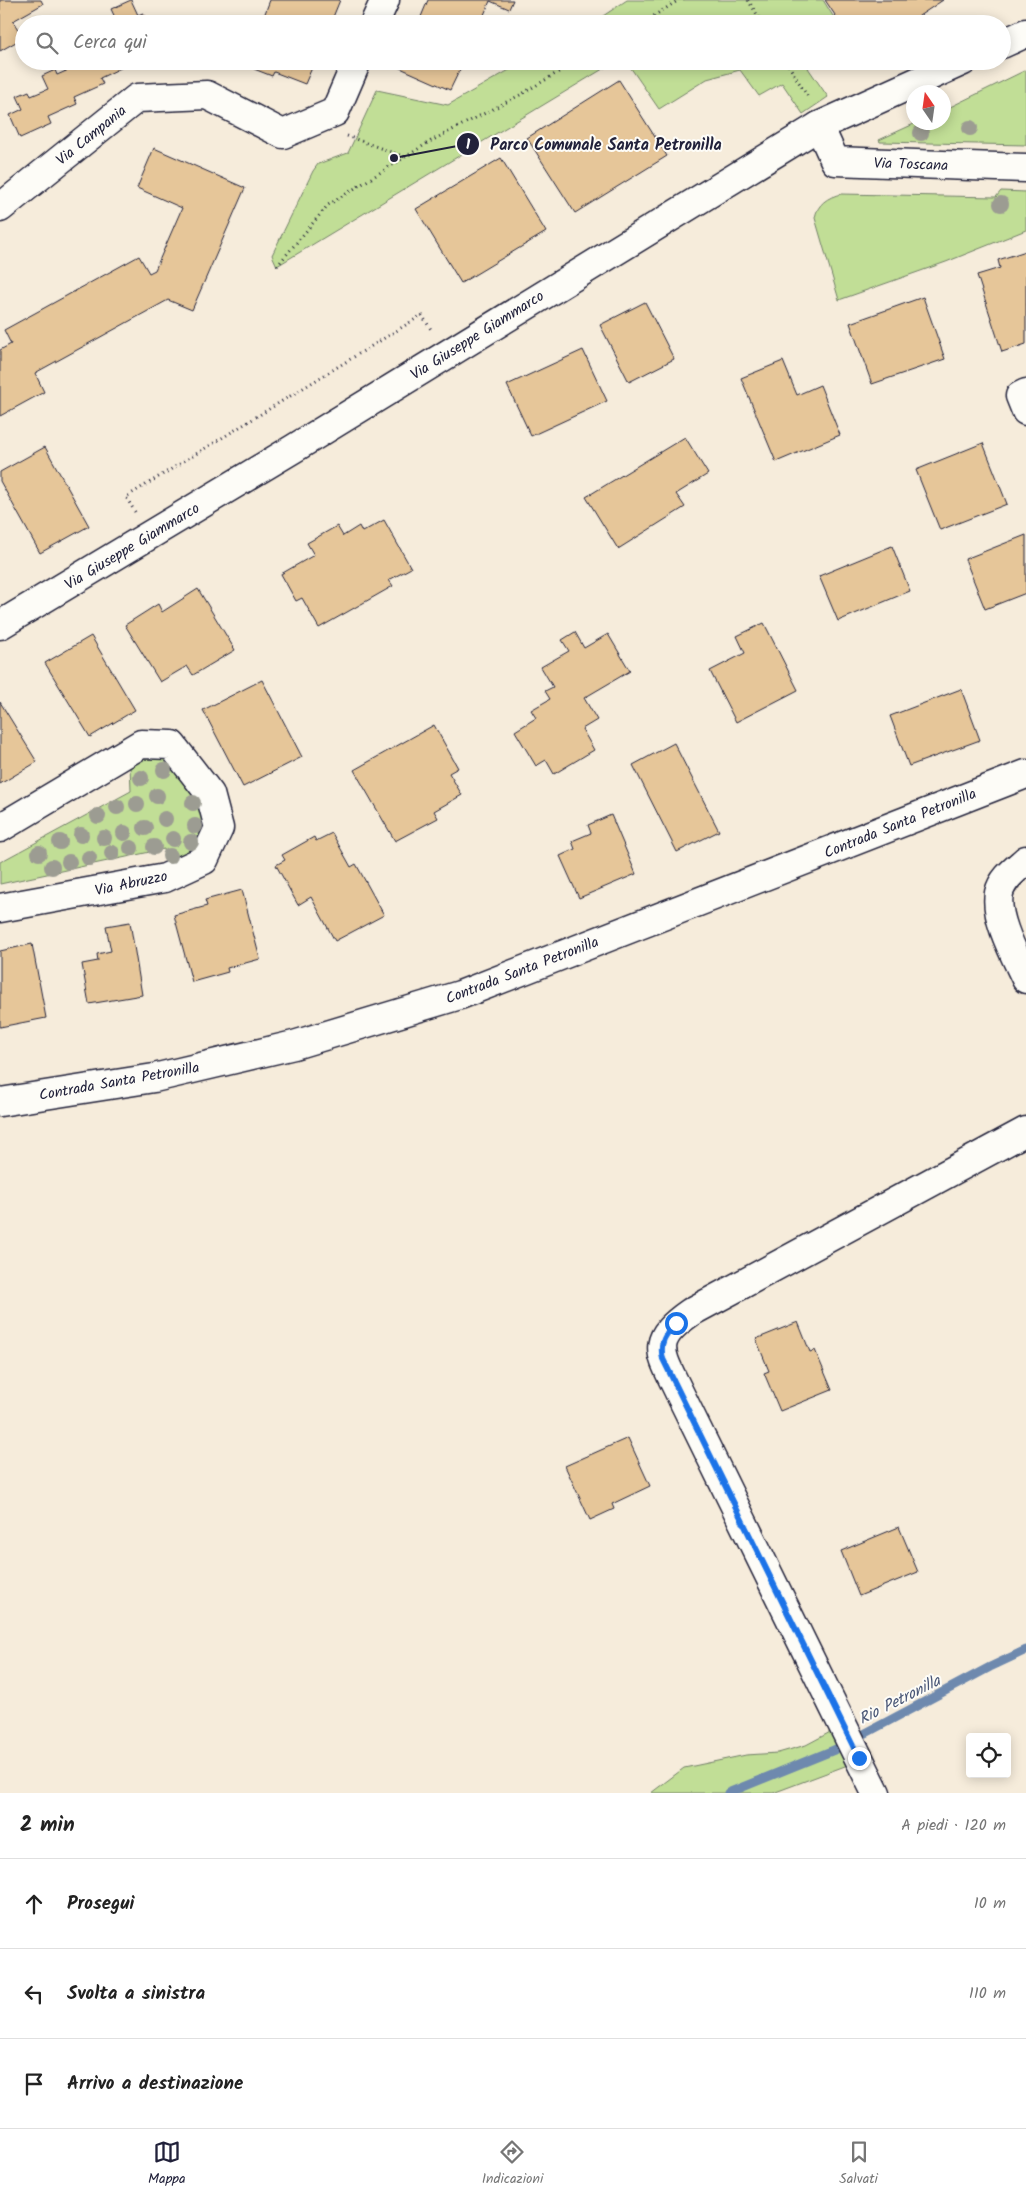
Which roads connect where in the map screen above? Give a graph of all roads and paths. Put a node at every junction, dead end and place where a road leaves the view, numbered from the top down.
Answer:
1 (384, 0) edge
2 (679, 0) edge
3 (748, 0) edge
4 (378, 15) edge
5 (655, 15) edge
6 (757, 15) edge
7 (1026, 33) edge
8 (1011, 40) edge
9 (353, 70) edge
10 (561, 70) edge
11 (791, 70) edge
12 (939, 70) edge
13 (816, 116) junction
14 (310, 123) junction
15 (406, 157) junction
16 (1026, 168) edge
17 (0, 208) edge
18 (277, 266) dead end
19 (1026, 393) edge
20 (1026, 412) edge
21 (0, 625) edge
22 (1026, 774) edge
23 (0, 828) edge
24 (1026, 860) edge
25 (0, 908) edge
26 (1026, 980) edge
27 (0, 1102) edge
28 (1026, 1132) edge
29 (876, 1793) edge

1 - 4 street
2 - 5 path
3 - 6 path
7 - 8 street
9 - 14 street, Via Campania
10 - 15 path
11 - 13 path
12 - 13 street, Via Giuseppe Giammarco
13 - 16 street, Via Toscana
13 - 21 street, Via Giuseppe Giammarco
14 - 15 path
14 - 17 street, Via Campania
15 - 18 path
19 - 20 street
22 - 27 street, Contrada Santa Petronilla
23 - 25 street, Via Abruzzo
24 - 26 street
28 - 29 street

